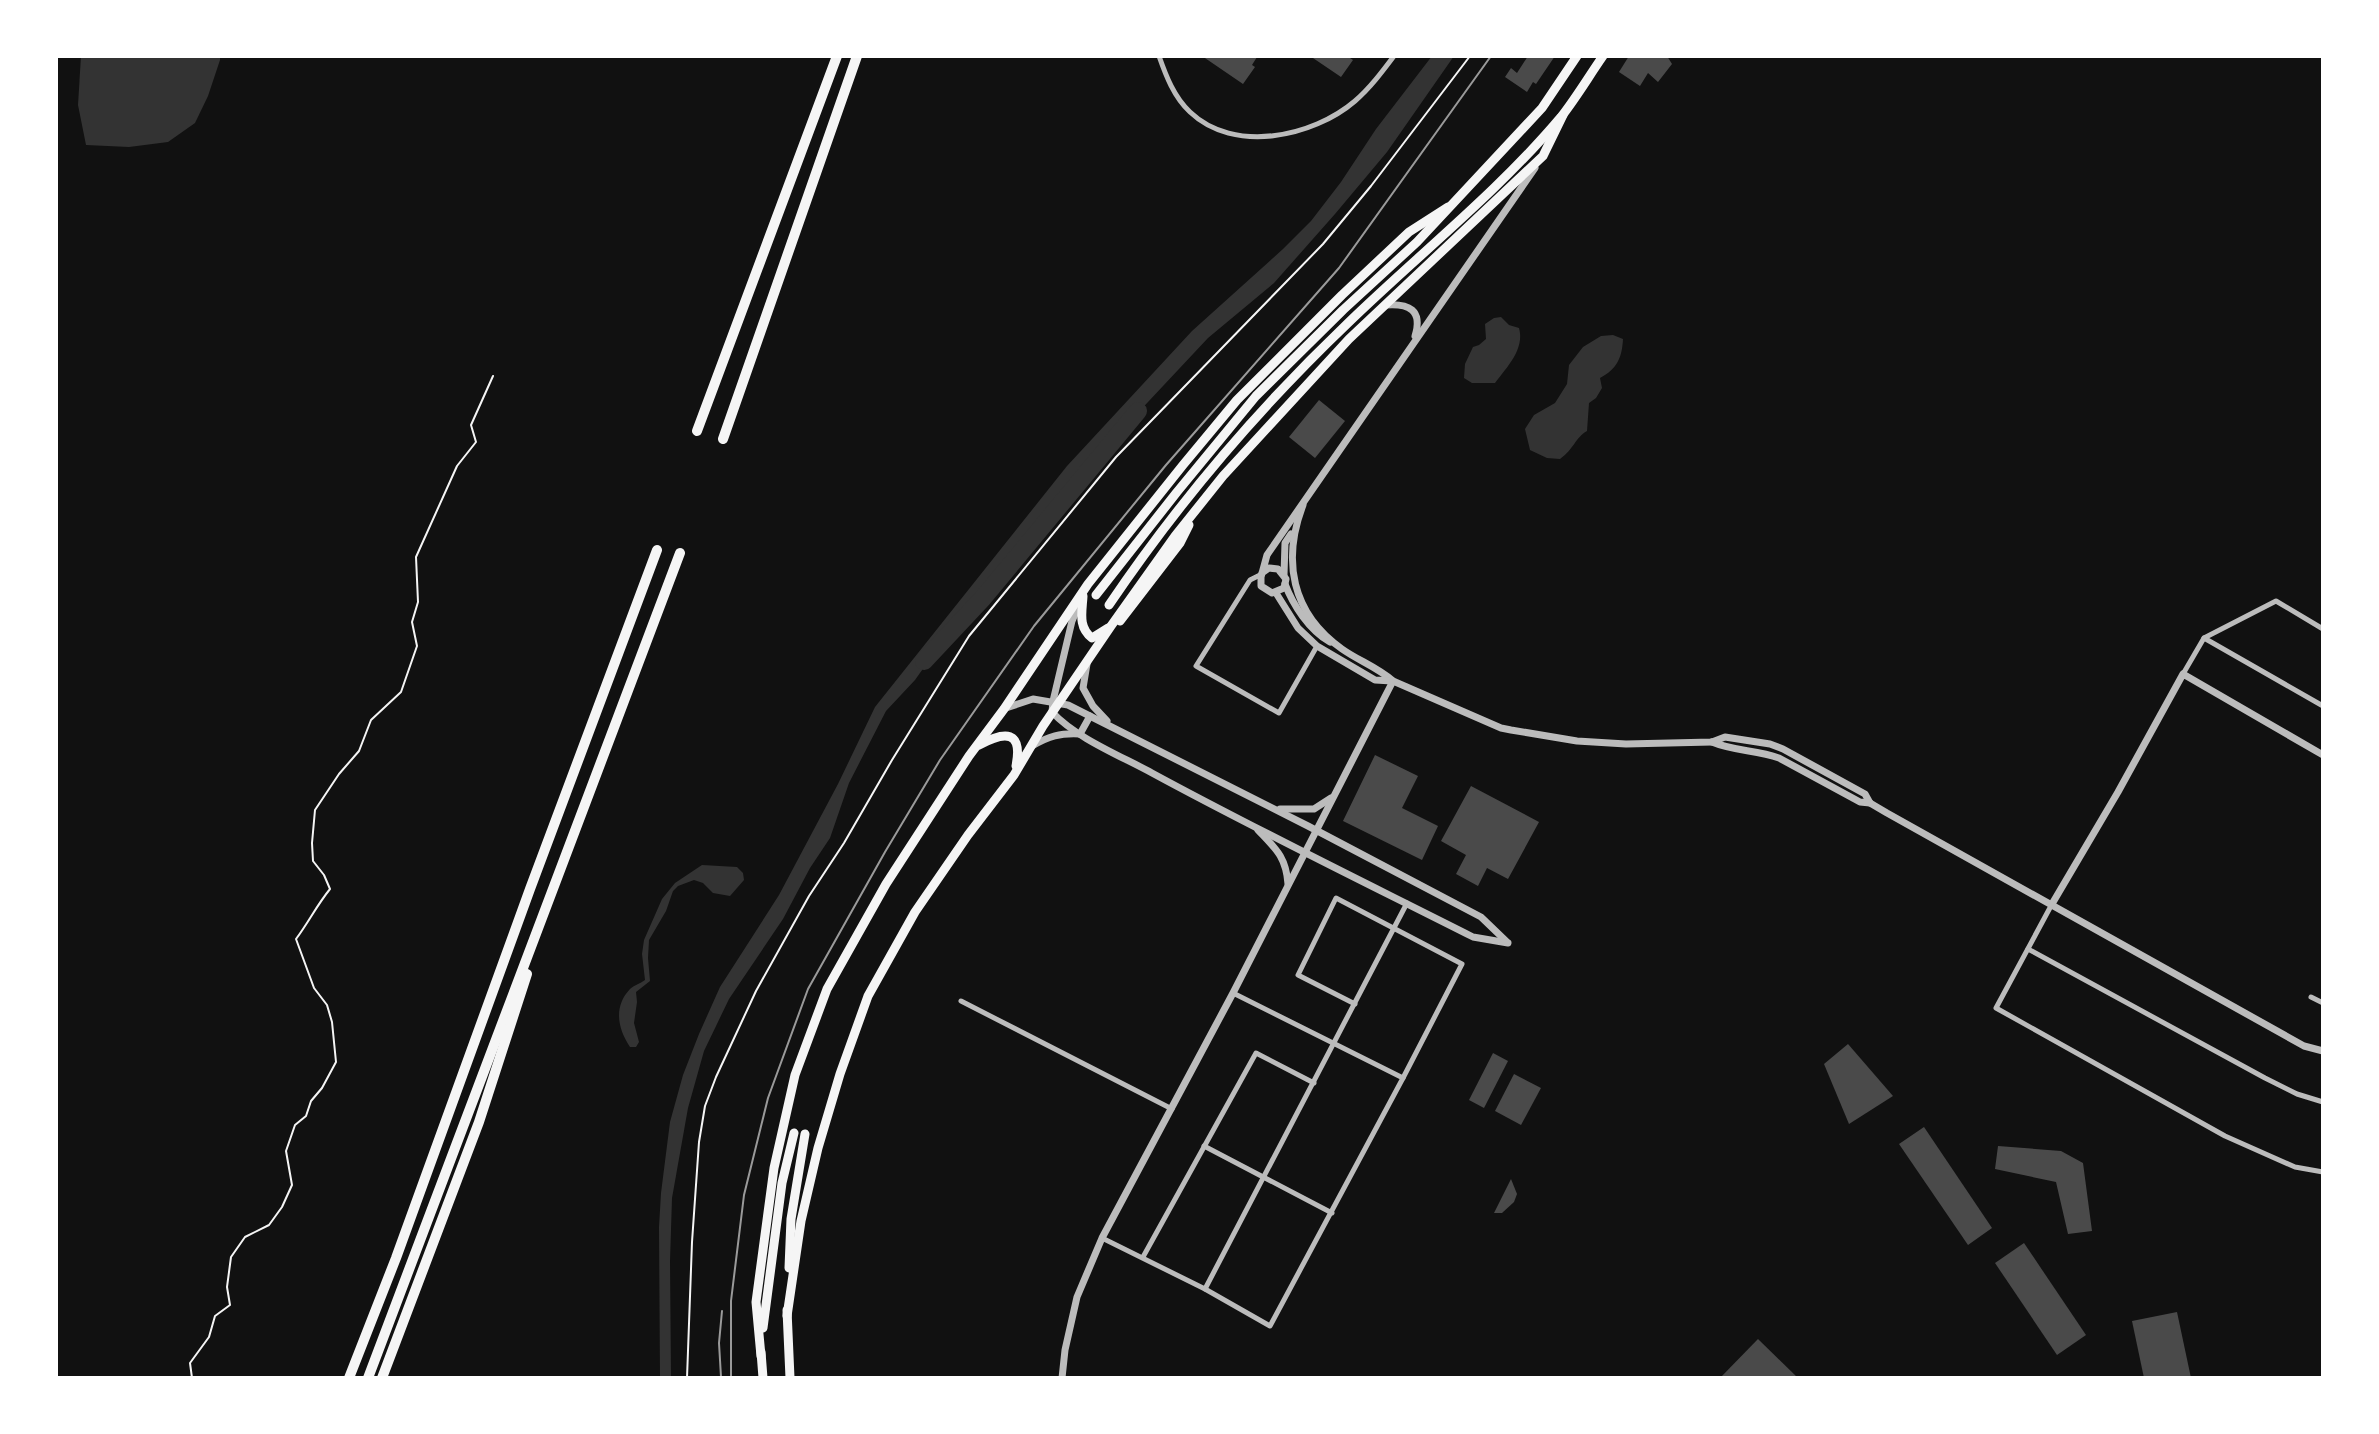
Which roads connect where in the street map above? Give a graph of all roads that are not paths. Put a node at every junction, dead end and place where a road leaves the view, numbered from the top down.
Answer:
1 (830, 56) edge
2 (837, 56) edge
3 (857, 56) edge
4 (1159, 56) edge
5 (1394, 56) edge
6 (1577, 56) edge
7 (1603, 56) edge
8 (821, 102) junction
9 (1563, 115) junction
10 (1543, 156) junction
11 (1448, 207) junction
12 (1385, 305) junction
13 (1411, 347) junction
14 (697, 431) dead end
15 (723, 439) dead end
16 (1303, 505) junction
17 (1294, 527) junction
18 (657, 550) dead end
19 (680, 553) dead end
20 (1262, 573) junction
21 (1285, 579) junction
22 (1088, 584) junction
23 (1261, 586) junction
24 (1243, 591) junction
25 (1276, 593) junction
26 (1096, 595) dead end
27 (1083, 596) junction
28 (1109, 605) dead end
29 (1111, 626) junction
30 (2323, 629) edge
31 (2204, 638) junction
32 (1317, 646) junction
33 (1342, 649) junction
34 (1087, 662) junction
35 (2183, 674) junction
36 (1393, 681) junction
37 (1056, 701) junction
38 (2323, 706) edge
39 (1004, 709) junction
40 (1052, 712) junction
41 (1090, 716) junction
42 (1112, 727) junction
43 (1080, 734) junction
44 (976, 746) junction
45 (1030, 748) junction
46 (2323, 755) edge
47 (1014, 775) junction
48 (1334, 795) junction
49 (1275, 809) junction
50 (1252, 824) junction
51 (1317, 830) junction
52 (567, 852) junction
53 (1306, 852) junction
54 (1288, 885) junction
55 (1407, 903) junction
56 (2052, 904) junction
57 (1394, 928) junction
58 (2028, 949) junction
59 (1233, 993) junction
60 (2311, 997) dead end
61 (961, 1001) dead end
62 (2323, 1003) edge
63 (1355, 1004) junction
64 (1335, 1045) junction
65 (2323, 1051) edge
66 (1403, 1078) junction
67 (1314, 1083) junction
68 (2323, 1102) edge
69 (1172, 1109) junction
70 (794, 1133) dead end
71 (805, 1134) dead end
72 (1204, 1146) junction
73 (2323, 1172) edge
74 (1264, 1178) junction
75 (1332, 1213) junction
76 (1102, 1238) junction
77 (1143, 1257) junction
78 (1205, 1289) junction
79 (787, 1316) junction
80 (761, 1356) junction
81 (349, 1378) edge
82 (368, 1378) edge
83 (382, 1378) edge
84 (763, 1378) edge
85 (790, 1378) edge
86 (1062, 1378) edge

1 - 8 highway
2 - 8 highway
3 - 15 highway
4 - 5 street
6 - 11 main road
7 - 9 main road
8 - 14 highway
9 - 10 main road
9 - 28 main road
10 - 12 main road
10 - 13 street
11 - 22 main road
11 - 26 main road
12 - 13 street
12 - 29 main road
13 - 16 street
16 - 17 street
16 - 20 street
17 - 21 street
17 - 33 street
18 - 81 highway
19 - 52 highway
20 - 21 street
20 - 23 street
20 - 24 street
21 - 25 street
21 - 33 street
22 - 27 street
22 - 39 main road
23 - 24 street
23 - 25 street
24 - 32 street
25 - 32 street
27 - 29 main road
27 - 37 street
29 - 34 main road
30 - 31 street
31 - 35 street
31 - 38 street
32 - 36 street
33 - 36 street
34 - 37 main road
34 - 42 street
35 - 46 street
35 - 56 street
36 - 48 street
36 - 56 street
37 - 39 street
37 - 40 main road
37 - 41 street
39 - 44 main road
40 - 43 street
40 - 45 main road
41 - 42 street
41 - 43 street
42 - 49 street
43 - 45 street
43 - 50 street
44 - 47 main road
44 - 80 main road
45 - 47 main road
47 - 79 main road
48 - 49 street
48 - 51 street
49 - 51 street
50 - 53 street
50 - 54 street
51 - 53 street
51 - 55 street
52 - 82 highway
52 - 83 highway
53 - 54 street
53 - 55 street
54 - 59 street
55 - 57 street
56 - 58 street
56 - 65 street
57 - 63 street
57 - 63 street
57 - 66 street
58 - 68 street
58 - 73 street
59 - 64 street
59 - 69 street
60 - 62 street
61 - 69 street
63 - 64 street
64 - 66 street
64 - 67 street
66 - 75 street
67 - 72 street
67 - 74 street
69 - 76 street
70 - 80 main road
71 - 79 main road
72 - 74 street
72 - 77 street
74 - 75 street
74 - 78 street
75 - 78 street
76 - 77 street
76 - 86 street
77 - 78 street
79 - 85 main road
80 - 84 main road

